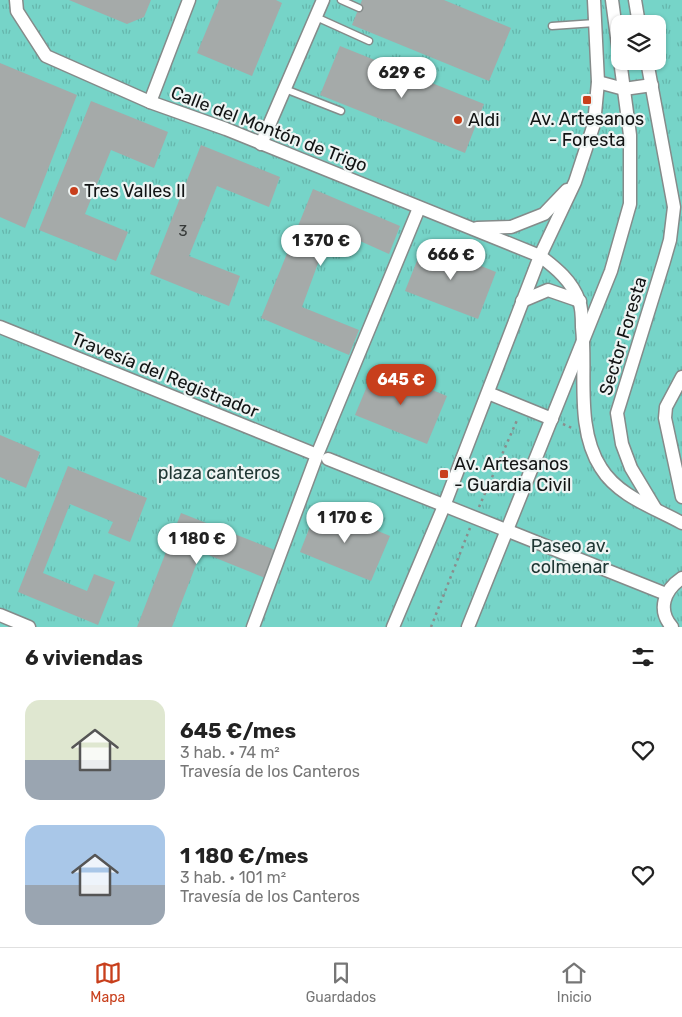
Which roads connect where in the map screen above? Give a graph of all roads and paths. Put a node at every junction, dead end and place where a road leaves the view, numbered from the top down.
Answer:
1 (16, 0) edge
2 (189, 0) edge
3 (323, 0) edge
4 (341, 0) edge
5 (594, 0) edge
6 (612, 0) edge
7 (635, 0) edge
8 (359, 8) dead end
9 (638, 15) edge
10 (316, 17) junction
11 (595, 23) junction
12 (552, 26) dead end
13 (369, 41) dead end
14 (649, 70) edge
15 (598, 82) junction
16 (652, 85) junction
17 (285, 89) junction
18 (624, 89) junction
19 (150, 102) junction
20 (341, 111) dead end
21 (570, 138) dead end
22 (262, 144) junction
23 (587, 146) junction
24 (668, 167) junction
25 (682, 174) edge
26 (575, 182) junction
27 (419, 208) junction
28 (472, 229) junction
29 (540, 256) junction
30 (522, 301) junction
31 (580, 301) junction
32 (0, 327) edge
33 (584, 338) junction
34 (682, 377) edge
35 (488, 393) junction
36 (552, 420) junction
37 (589, 436) junction
38 (323, 457) junction
39 (682, 497) edge
40 (444, 506) junction
41 (655, 508) junction
42 (682, 523) edge
43 (507, 529) junction
44 (682, 578) edge
45 (666, 594) junction
46 (0, 616) edge
47 (23, 626) edge
48 (253, 627) edge
49 (394, 627) edge
50 (468, 627) edge
51 (672, 627) edge

1 - 19 street, Calle del Montón de Trigo
2 - 19 street
3 - 10 street
4 - 8 lane
5 - 11 street
6 - 18 street
7 - 9 street
10 - 13 lane
10 - 17 street
11 - 12 lane
11 - 15 street
14 - 16 street, Sector Foresta
15 - 18 street
15 - 23 street
16 - 18 street
16 - 24 street, Sector Foresta
17 - 20 lane
17 - 22 street
18 - 33 street
19 - 22 street, Calle del Montón de Trigo
21 - 23 lane
22 - 27 street, Calle del Montón de Trigo
23 - 26 street
24 - 25 street
24 - 41 street, Sector Foresta
26 - 28 street
26 - 29 street
27 - 28 street, Calle del Montón de Trigo
27 - 38 street
28 - 29 street, Calle del Montón de Trigo
29 - 30 street
29 - 31 street, Calle del Montón de Trigo
30 - 31 street
30 - 35 street
31 - 33 street
32 - 38 street, Travesía del Registrador
33 - 36 street
33 - 37 street
34 - 39 street
35 - 36 street
35 - 40 street
36 - 37 path
36 - 43 street
37 - 41 street
38 - 40 street, Travesía del Registrador
38 - 48 street
40 - 43 street, Travesía del Registrador
40 - 49 street
41 - 42 street
43 - 45 street, Travesía del Registrador
43 - 50 street
44 - 45 street
45 - 51 street
46 - 47 street

